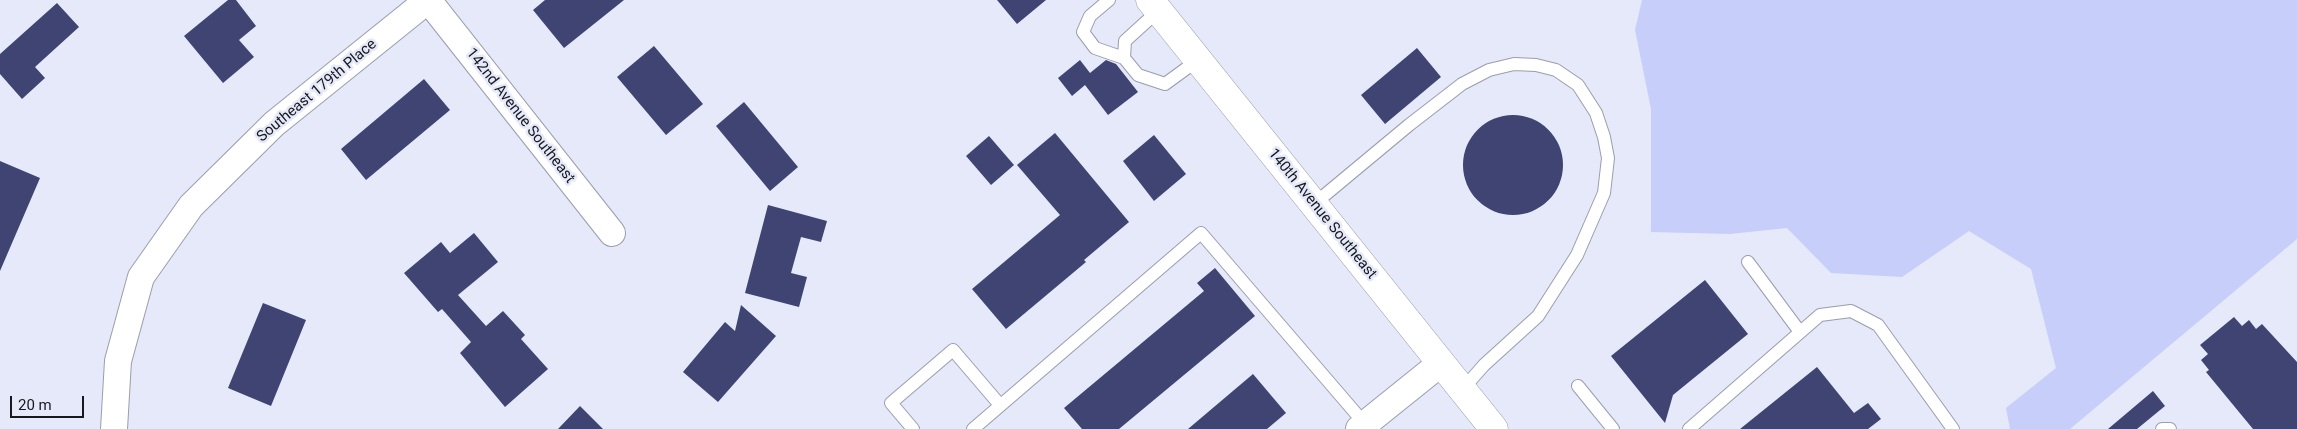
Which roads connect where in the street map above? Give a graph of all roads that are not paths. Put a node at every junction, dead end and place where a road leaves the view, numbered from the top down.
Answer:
1 (428, 0) edge
2 (1109, 0) edge
3 (1154, 5) edge
4 (1124, 58) junction
5 (1198, 60) junction
6 (1314, 204) junction
7 (612, 233) dead end
8 (1748, 262) dead end
9 (1800, 332) junction
10 (1441, 363) junction
11 (1578, 386) dead end
12 (1462, 390) junction
13 (1000, 405) junction
14 (1362, 427) edge
15 (114, 429) edge
16 (913, 429) edge
17 (973, 429) edge
18 (1494, 429) edge
19 (1612, 429) edge
20 (1689, 429) edge
21 (1953, 429) edge
22 (2162, 429) edge
23 (2170, 429) edge

1 - 7 street, 142nd Avenue Southeast
1 - 15 street, Southeast 179th Place
2 - 4 lane
3 - 4 lane
3 - 5 main road, 140th Avenue Southeast
4 - 5 lane
5 - 6 main road, 140th Avenue Southeast
6 - 10 main road, 140th Avenue Southeast
6 - 12 lane
8 - 9 lane
9 - 20 lane
9 - 21 lane
10 - 12 main road, 140th Avenue Southeast
10 - 14 street
11 - 19 lane
12 - 18 main road, 140th Avenue Southeast
13 - 14 lane
13 - 16 lane
13 - 17 lane
22 - 23 lane

